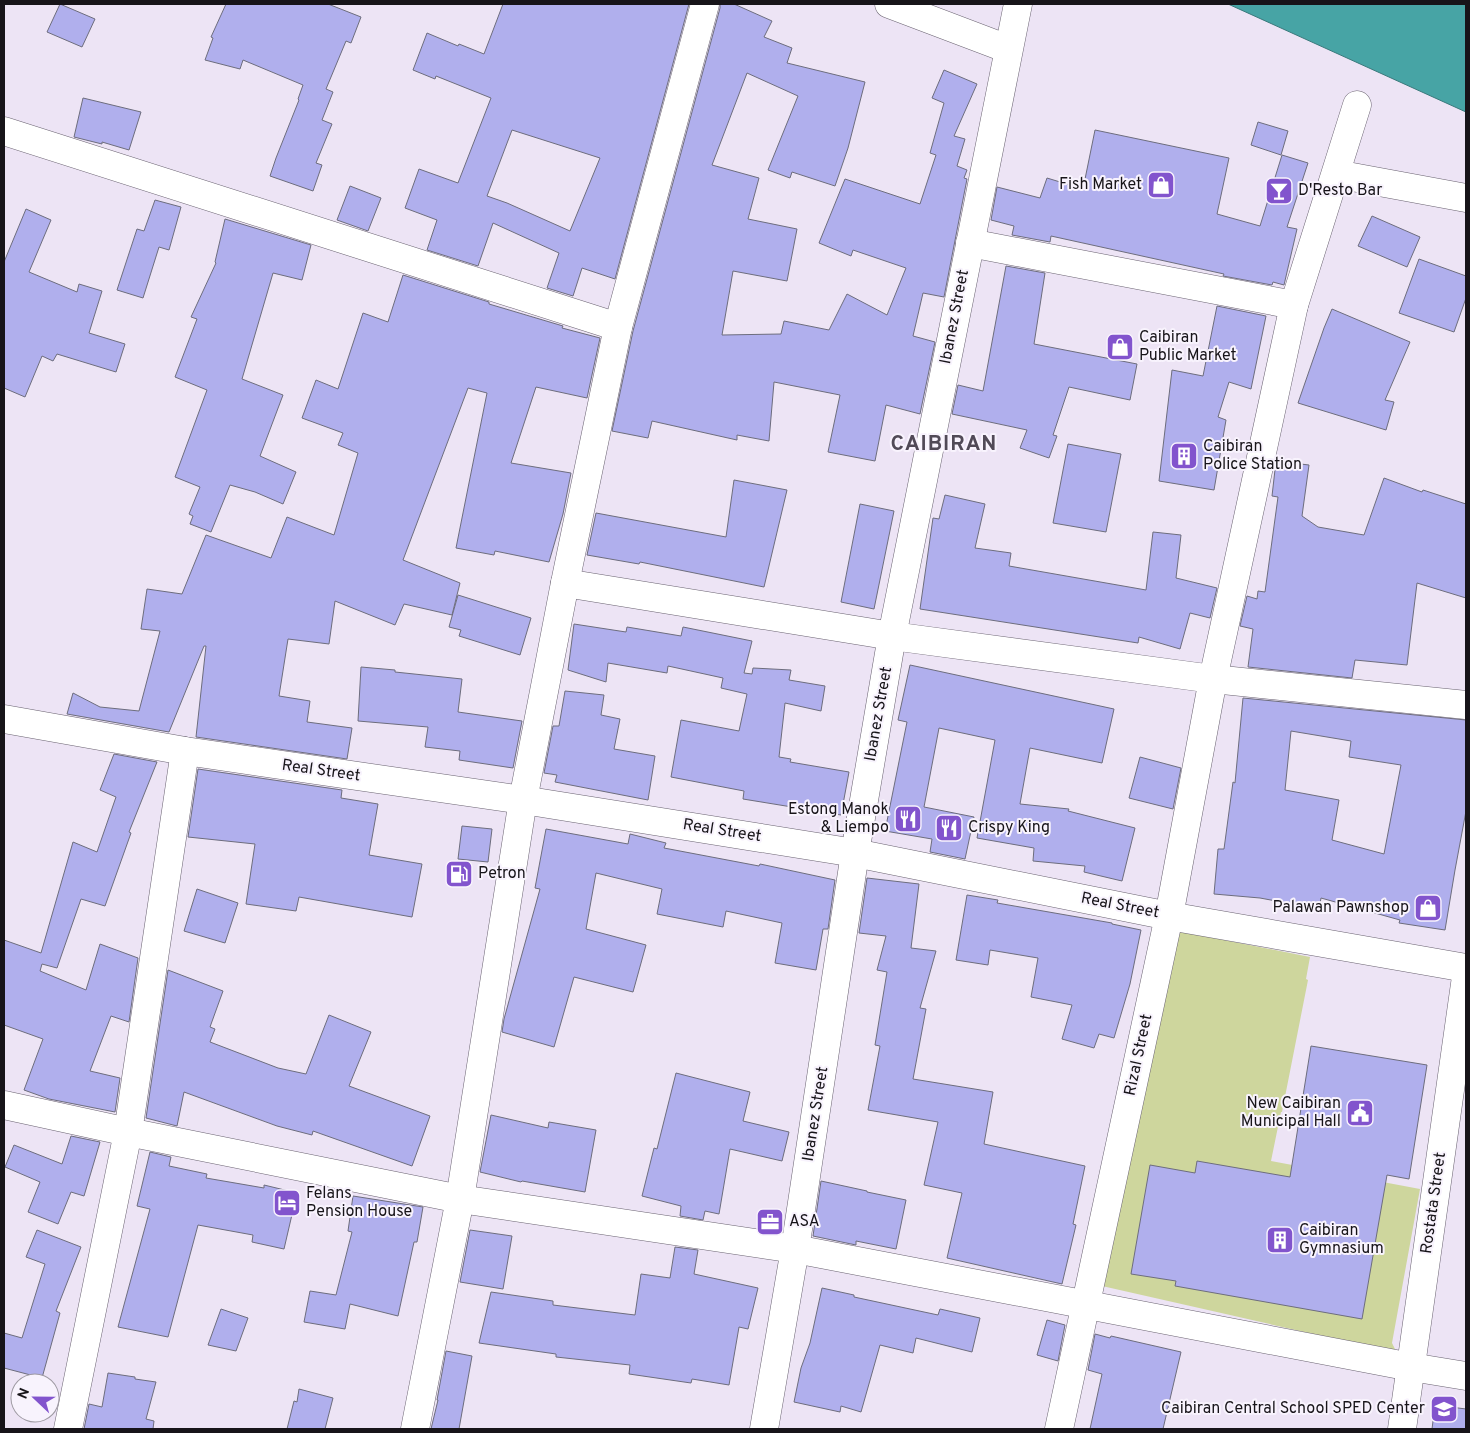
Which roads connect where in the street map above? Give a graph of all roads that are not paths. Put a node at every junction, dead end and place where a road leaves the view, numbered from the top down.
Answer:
1 (705, 4) edge
2 (889, 4) edge
3 (1018, 4) edge
4 (1008, 49) junction
5 (1357, 105) dead end
6 (4, 131) edge
7 (1336, 174) junction
8 (1466, 198) edge
9 (970, 244) junction
10 (1294, 305) junction
11 (618, 327) junction
12 (565, 583) junction
13 (892, 636) junction
14 (1213, 679) junction
15 (1466, 705) edge
16 (4, 719) edge
17 (185, 751) junction
18 (523, 800) junction
19 (855, 853) junction
20 (1168, 916) junction
21 (1466, 968) edge
22 (1466, 977) edge
23 (4, 1105) edge
24 (128, 1132) junction
25 (460, 1199) junction
26 (795, 1249) junction
27 (1085, 1304) junction
28 (1411, 1367) junction
29 (1466, 1376) edge
30 (68, 1429) edge
31 (415, 1429) edge
32 (764, 1429) edge
33 (1059, 1429) edge
34 (1402, 1429) edge

1 - 11 street
2 - 4 street
3 - 4 street, Ibanez Street
4 - 9 street, Ibanez Street
5 - 7 street, Rizal Street
6 - 11 street
7 - 8 street
7 - 10 street, Rizal Street
9 - 10 street
9 - 13 street, Ibanez Street
10 - 14 street, Rizal Street
11 - 12 street
12 - 13 street
12 - 18 street
13 - 14 street
13 - 19 street, Ibanez Street
14 - 15 street
14 - 20 street, Rizal Street
16 - 17 street, Real Street
17 - 18 street, Real Street
17 - 24 street
18 - 19 street, Real Street
18 - 25 street
19 - 20 street, Real Street
19 - 26 street, Ibanez Street
20 - 21 street, Real Street
20 - 27 street, Rizal Street
22 - 28 street, Rostata Street
23 - 24 street
24 - 25 street
24 - 30 street
25 - 26 street
25 - 31 street
26 - 27 street
26 - 32 street, Ibanez Street
27 - 28 street
27 - 33 street, Rizal Street
28 - 29 street
28 - 34 street, Rostata Street

